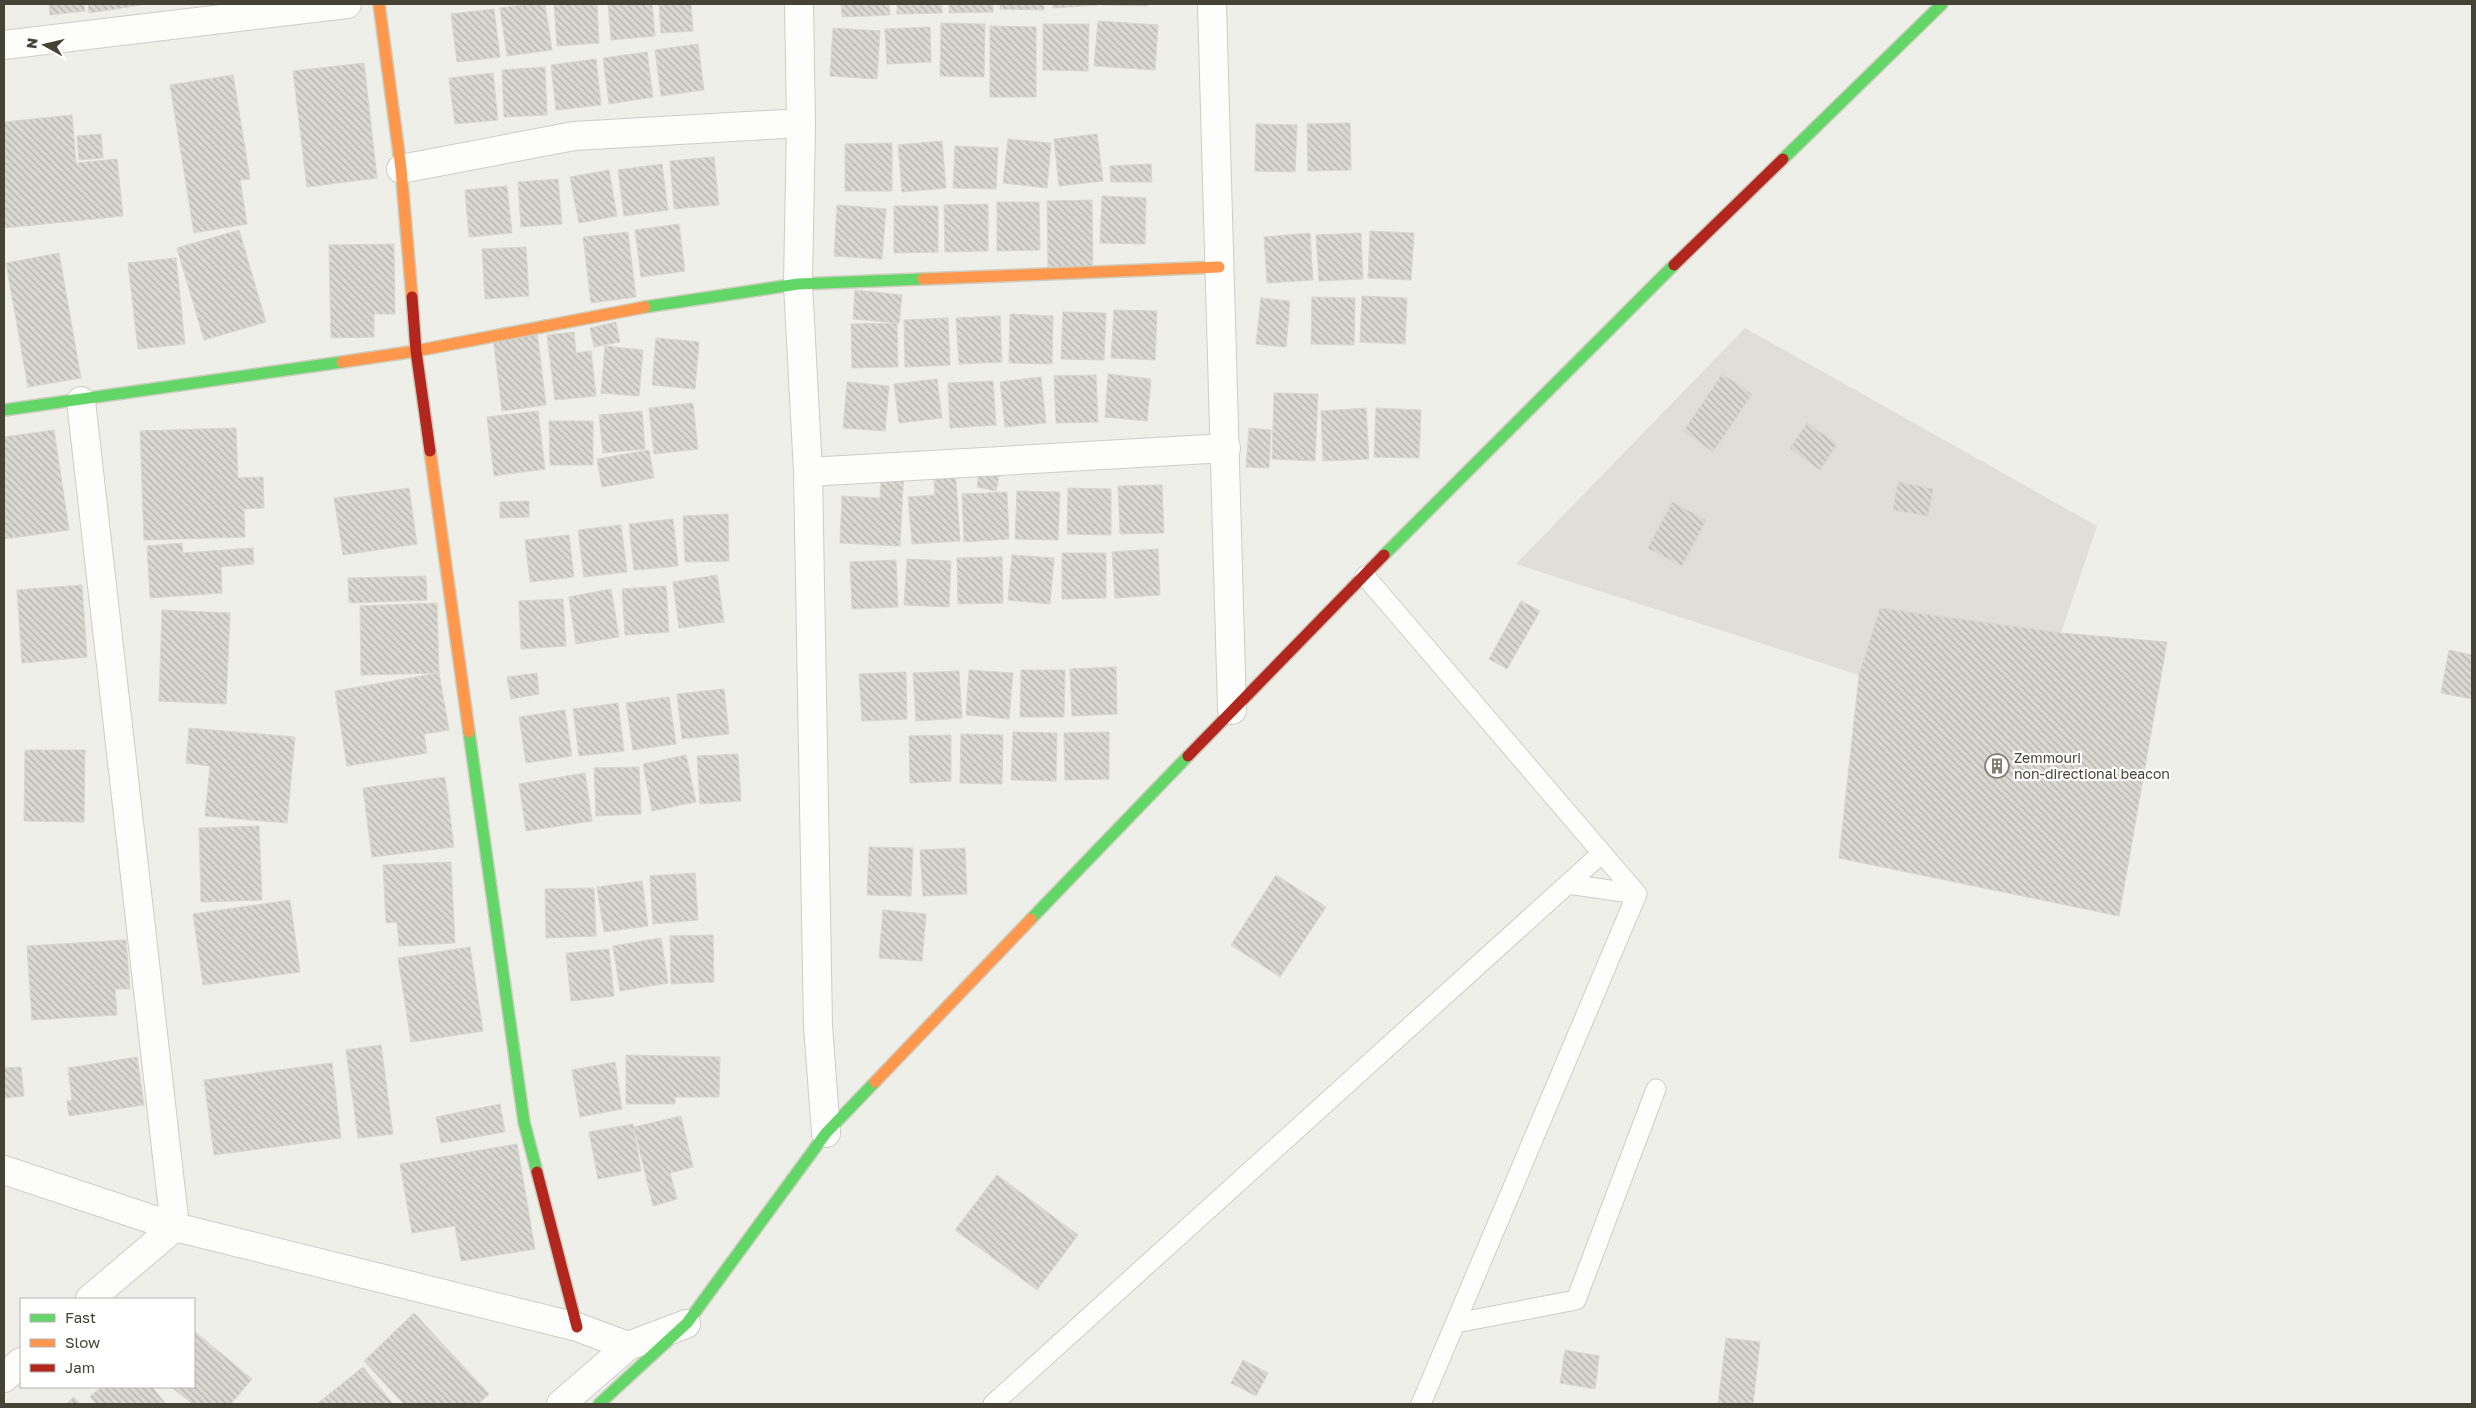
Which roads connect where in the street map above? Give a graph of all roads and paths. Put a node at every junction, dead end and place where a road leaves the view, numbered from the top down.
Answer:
1 (346, 4) edge
2 (379, 4) edge
3 (799, 4) edge
4 (1212, 4) edge
5 (1942, 4) edge
6 (4, 45) edge
7 (801, 124) junction
8 (401, 169) junction
9 (1219, 267) junction
10 (798, 284) junction
11 (416, 351) junction
12 (81, 400) junction
13 (4, 410) edge
14 (1226, 448) junction
15 (808, 472) junction
16 (1365, 576) junction
17 (1232, 710) junction
18 (1602, 853) junction
19 (1568, 884) junction
20 (1637, 894) junction
21 (1656, 1089) dead end
22 (826, 1132) junction
23 (4, 1170) edge
24 (175, 1227) junction
25 (91, 1298) edge
26 (687, 1323) junction
27 (1456, 1323) junction
28 (577, 1327) junction
29 (628, 1346) junction
30 (20, 1363) edge
31 (4, 1378) edge
32 (561, 1404) edge
33 (599, 1404) edge
34 (994, 1404) edge
35 (1421, 1404) edge

1 - 6 street
2 - 8 street
3 - 7 street
4 - 9 street
5 - 16 street
7 - 8 street
7 - 10 street
8 - 11 street
9 - 10 street
9 - 14 street
10 - 11 street
10 - 15 street
11 - 12 street
11 - 28 street
12 - 13 street
12 - 24 street
14 - 15 street
14 - 17 street
15 - 22 street
16 - 17 street
16 - 18 lane
17 - 22 street
18 - 19 lane
18 - 20 lane
19 - 20 lane
19 - 34 lane
20 - 27 lane
21 - 27 lane
22 - 26 street
23 - 24 street
24 - 25 street
24 - 28 street
26 - 29 street
26 - 33 street
27 - 35 lane
28 - 29 street
29 - 32 street
30 - 31 street

